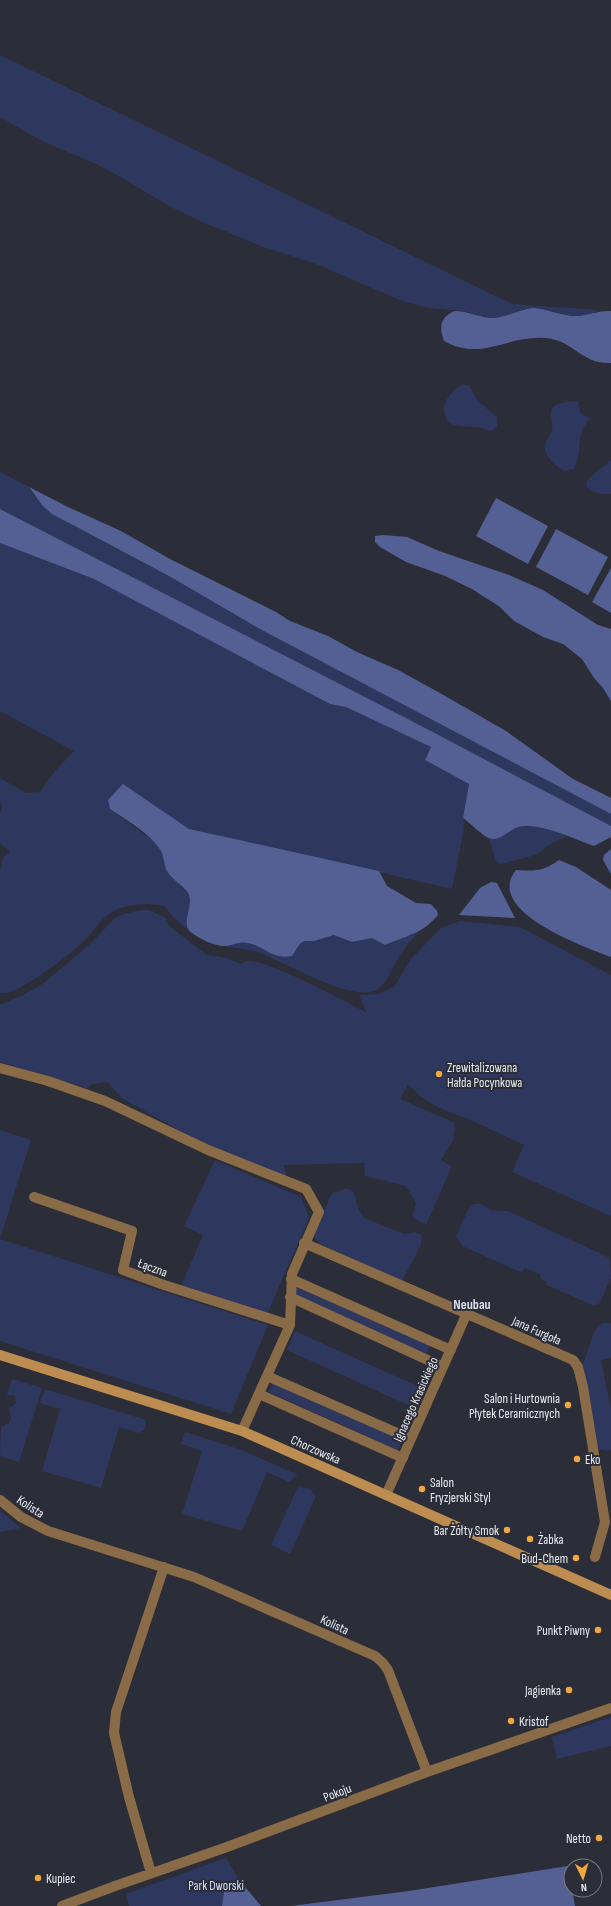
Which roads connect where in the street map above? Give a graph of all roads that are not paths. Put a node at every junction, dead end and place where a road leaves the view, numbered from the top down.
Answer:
1 (0, 1068) edge
2 (34, 1197) dead end
3 (304, 1243) junction
4 (291, 1279) junction
5 (290, 1297) junction
6 (468, 1313) junction
7 (290, 1325) junction
8 (451, 1350) junction
9 (0, 1355) edge
10 (443, 1367) junction
11 (267, 1376) junction
12 (259, 1394) junction
13 (242, 1431) junction
14 (411, 1439) junction
15 (403, 1458) junction
16 (386, 1495) junction
17 (0, 1500) edge
18 (595, 1557) dead end
19 (164, 1567) junction
20 (611, 1595) edge
21 (611, 1708) edge
22 (427, 1772) junction
23 (151, 1873) junction
24 (73, 1904) edge
25 (62, 1906) edge

1 - 3 street
2 - 7 street, Łączna
3 - 4 street
3 - 6 street, Jana Furgoła
4 - 5 street
4 - 8 street
5 - 7 street
5 - 10 street
6 - 8 street, Ignacego Krasickiego
6 - 18 street, Jana Furgoła
7 - 11 street
8 - 10 street, Ignacego Krasickiego
9 - 13 street, Chorzowska
10 - 14 street, Ignacego Krasickiego
11 - 12 street
11 - 14 street
12 - 13 street
12 - 15 street
13 - 16 street, Chorzowska
14 - 15 street, Ignacego Krasickiego
15 - 16 street, Ignacego Krasickiego
16 - 20 street, Chorzowska
17 - 19 street, Kolista
19 - 22 street, Kolista
19 - 23 street
21 - 22 street, Pokoju
22 - 23 street, Pokoju
23 - 24 street, Pokoju
24 - 25 street, Pokoju

